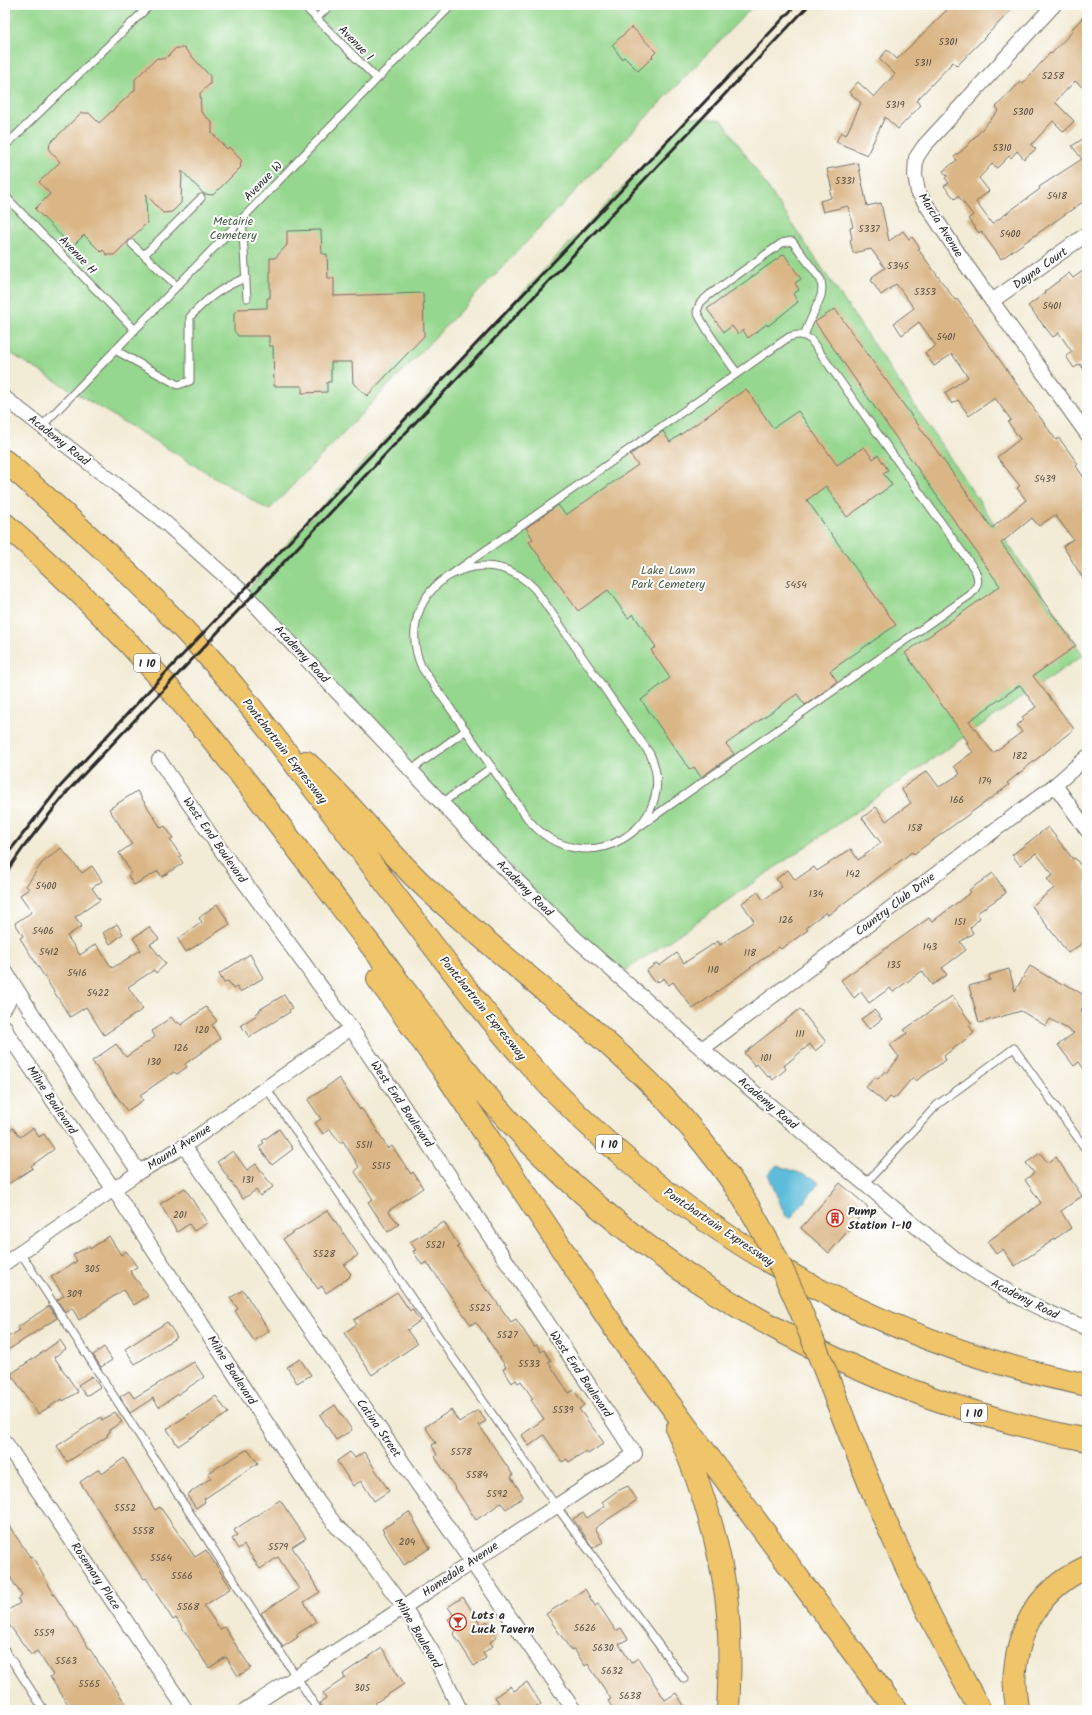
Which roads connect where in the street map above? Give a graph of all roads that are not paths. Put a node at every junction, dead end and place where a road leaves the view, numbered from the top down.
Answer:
1 (150, 5) edge
2 (303, 5) edge
3 (330, 5) edge
4 (452, 5) edge
5 (1054, 5) edge
6 (316, 19) junction
7 (377, 80) junction
8 (5, 146) edge
9 (5, 196) edge
10 (201, 198) dead end
11 (242, 219) junction
12 (1087, 234) edge
13 (132, 244) dead end
14 (144, 255) junction
15 (246, 278) junction
16 (177, 286) junction
17 (247, 298) dead end
18 (992, 301) junction
19 (135, 330) junction
20 (804, 335) junction
21 (115, 350) junction
22 (737, 373) junction
23 (5, 398) edge
24 (42, 426) junction
25 (1087, 434) edge
26 (5, 461) edge
27 (5, 524) edge
28 (449, 576) junction
29 (267, 726) junction
30 (466, 730) junction
31 (1087, 757) edge
32 (160, 760) dead end
33 (492, 767) junction
34 (411, 770) junction
35 (1055, 785) junction
36 (261, 803) junction
37 (442, 803) junction
38 (1087, 830) edge
39 (633, 831) junction
40 (5, 971) edge
41 (16, 988) junction
42 (5, 1007) edge
43 (5, 1027) edge
44 (351, 1028) junction
45 (702, 1049) junction
46 (266, 1088) junction
47 (184, 1146) junction
48 (1087, 1152) edge
49 (139, 1172) junction
50 (865, 1184) junction
51 (114, 1190) junction
52 (20, 1252) junction
53 (5, 1263) edge
54 (1087, 1328) edge
55 (1087, 1386) edge
56 (665, 1400) junction
57 (1087, 1440) edge
58 (5, 1442) edge
59 (635, 1454) joint
60 (556, 1506) junction
61 (472, 1561) junction
62 (1087, 1567) edge
63 (404, 1607) junction
64 (5, 1650) edge
65 (296, 1677) junction
66 (684, 1679) dead end
67 (44, 1710) edge
68 (186, 1710) edge
69 (244, 1710) edge
70 (318, 1710) edge
71 (460, 1710) edge
72 (574, 1710) edge
73 (728, 1710) edge
74 (896, 1710) edge
75 (980, 1710) edge
76 (1017, 1710) edge

1 - 8 lane
2 - 6 lane, Avenue I
3 - 6 lane
4 - 7 lane, Avenue W
5 - 18 street, Marcia Avenue
6 - 7 lane, Avenue I
7 - 11 lane, Avenue W
9 - 19 lane, Avenue H
10 - 14 lane
11 - 15 lane
11 - 16 lane, Avenue W
12 - 18 street, Dayna Court
13 - 14 lane
14 - 16 lane
15 - 17 lane
15 - 21 lane
16 - 19 lane, Avenue W
18 - 25 street, Marcia Avenue
19 - 21 lane, Avenue W
20 - 22 lane
20 - 22 lane
20 - 39 lane
21 - 24 lane, Avenue W
22 - 28 lane
23 - 24 street, Academy Road
24 - 34 street, Academy Road
26 - 29 highway, Pontchartrain Expressway / I 10
27 - 36 highway, I 10
28 - 30 lane
28 - 39 lane
29 - 55 highway, Pontchartrain Expressway / I 10
29 - 75 highway, bridge
30 - 33 lane
30 - 34 lane
31 - 35 street, Country Club Drive
32 - 44 street, West End Boulevard
33 - 37 lane
33 - 39 lane
34 - 37 street, Academy Road
35 - 38 street
35 - 45 street, Country Club Drive
36 - 56 highway
36 - 57 highway, I 10
37 - 45 street, Academy Road
40 - 41 street
41 - 42 street
41 - 49 street
43 - 51 street, Milne Boulevard
44 - 46 street, Mound Avenue
44 - 59 street, West End Boulevard
45 - 50 street, Academy Road
46 - 47 street, Mound Avenue
46 - 60 lane
47 - 49 street, Mound Avenue
47 - 61 street, Catina Street
48 - 50 lane
49 - 51 street, Mound Avenue
50 - 54 street, Academy Road
51 - 52 street, Mound Avenue
51 - 63 street, Milne Boulevard
52 - 53 street, Mound Avenue
52 - 65 lane
56 - 73 highway
56 - 74 highway
58 - 68 street, Rosemary Place
59 - 60 street, Homedale Avenue
60 - 61 street, Homedale Avenue
60 - 66 lane
61 - 63 street, Homedale Avenue
61 - 72 street, Catina Street
62 - 76 highway
63 - 65 street, Homedale Avenue
63 - 71 street, Milne Boulevard
64 - 67 lane
65 - 69 street, Homedale Avenue
65 - 70 lane

